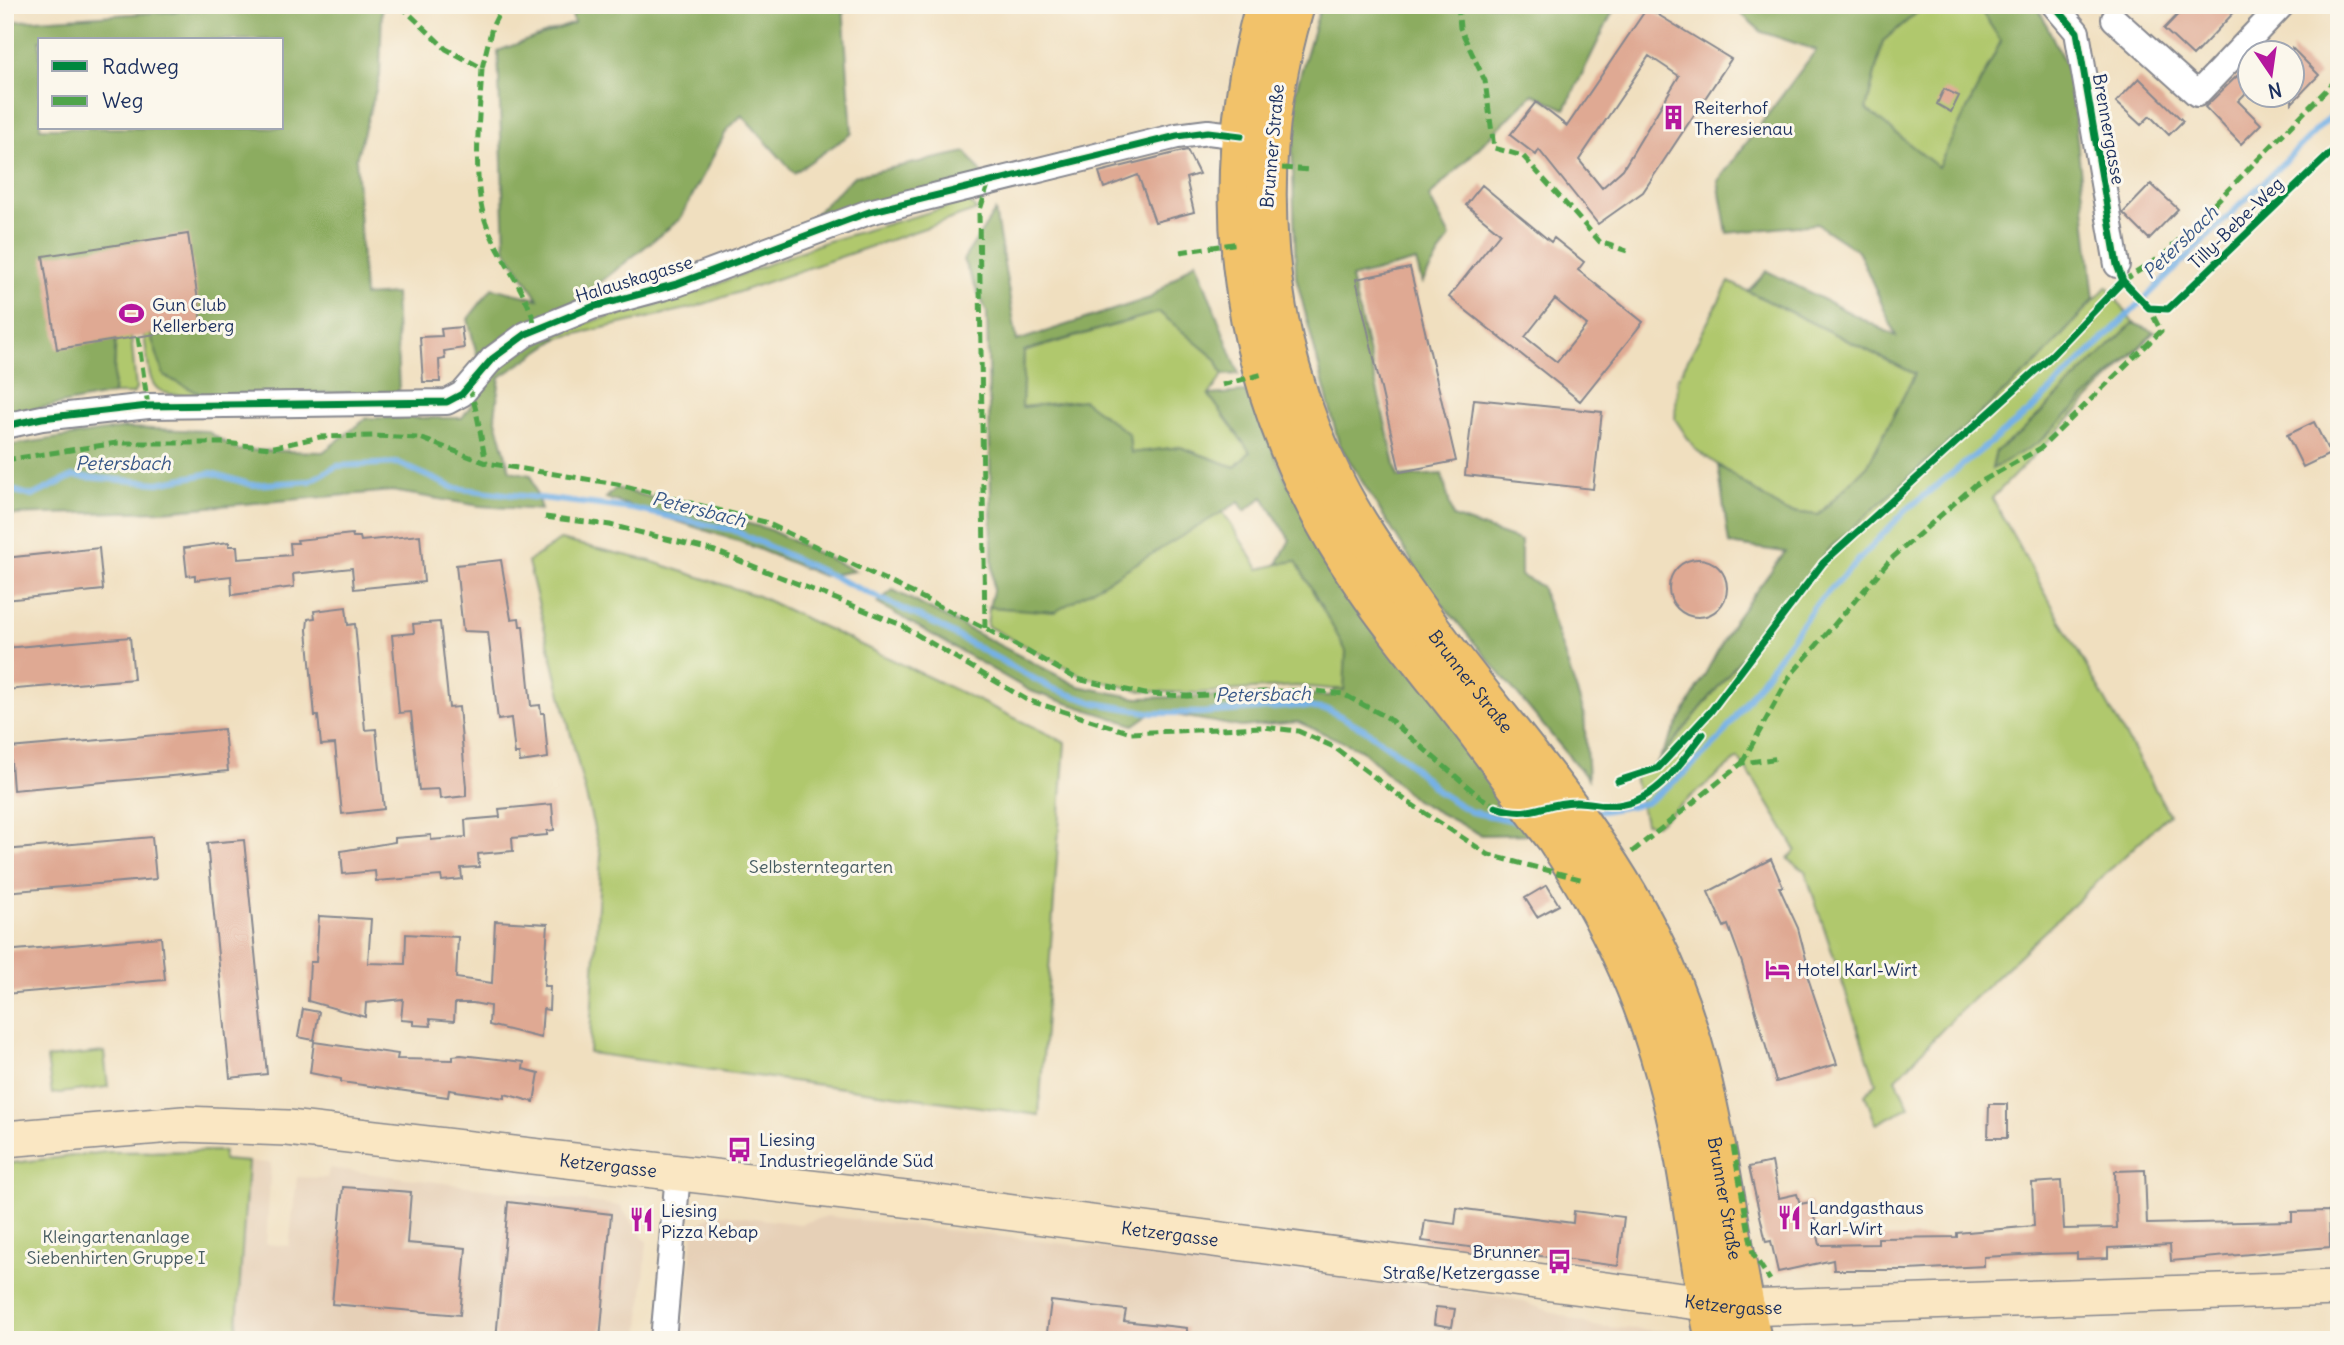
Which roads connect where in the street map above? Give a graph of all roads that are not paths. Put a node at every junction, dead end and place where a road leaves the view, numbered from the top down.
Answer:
1 (1265, 5) edge
2 (1296, 5) edge
3 (2054, 5) edge
4 (2282, 5) edge
5 (2120, 12) edge
6 (2077, 33) junction
7 (1241, 136) junction
8 (2117, 265) dead end
9 (5, 426) edge
10 (1572, 834) junction
11 (5, 1139) edge
12 (678, 1174) junction
13 (2339, 1288) edge
14 (1729, 1323) edge
15 (663, 1340) edge

1 - 7 main road, Brunner Straße
2 - 10 main road, Brunner Straße
3 - 6 street, Brennergasse
4 - 5 street
5 - 6 street
6 - 8 street, Brennergasse
7 - 9 street, Halauskagasse
7 - 10 main road, Brunner Straße
10 - 14 main road, Brunner Straße
11 - 12 main road, Ketzergasse
12 - 14 main road, Ketzergasse
12 - 15 street
13 - 14 main road, Ketzergasse

